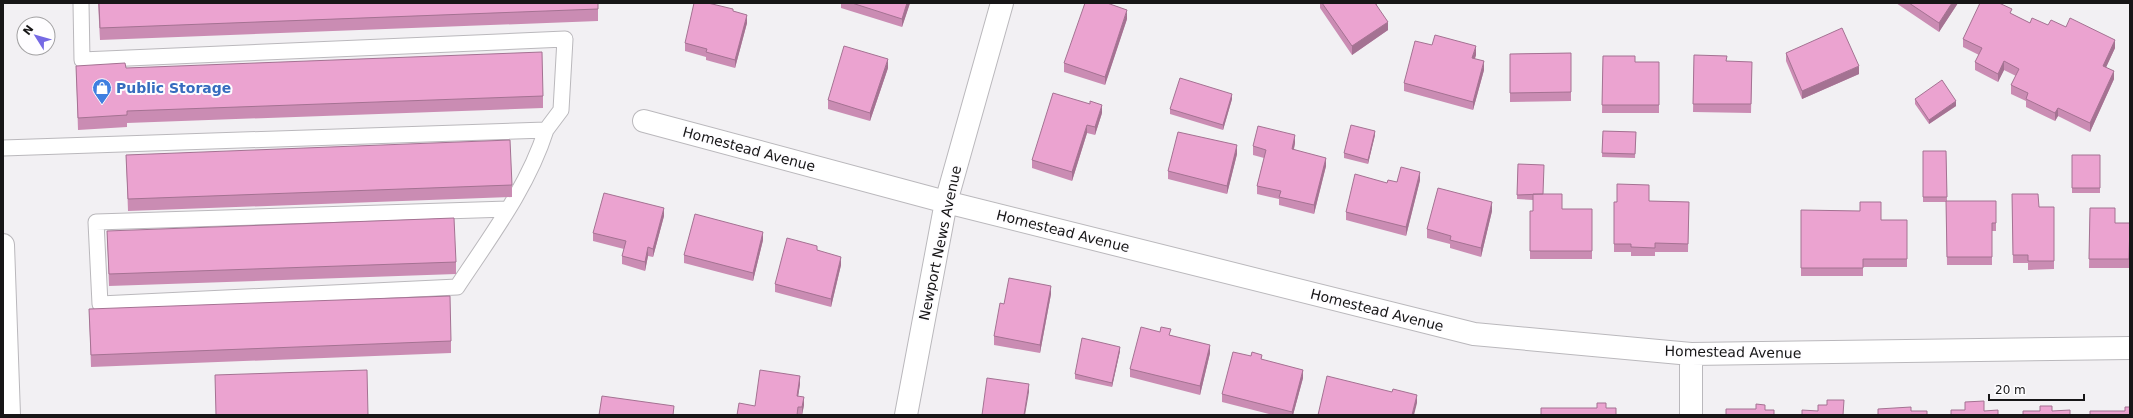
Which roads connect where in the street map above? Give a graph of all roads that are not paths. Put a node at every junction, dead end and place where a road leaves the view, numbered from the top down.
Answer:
1 (81, 3) edge
2 (1002, 3) edge
3 (644, 121) dead end
4 (546, 130) junction
5 (3, 148) edge
6 (946, 202) junction
7 (508, 209) junction
8 (3, 245) edge
9 (2130, 348) edge
10 (1692, 354) junction
11 (9, 415) edge
12 (906, 415) edge
13 (1691, 415) edge

1 - 4 lane
2 - 6 street, Newport News Avenue
3 - 6 street, Homestead Avenue
4 - 5 lane
4 - 7 lane
6 - 10 street, Homestead Avenue
6 - 12 street, Newport News Avenue
7 - 7 lane
8 - 11 street
9 - 10 street, Homestead Avenue
10 - 13 street

